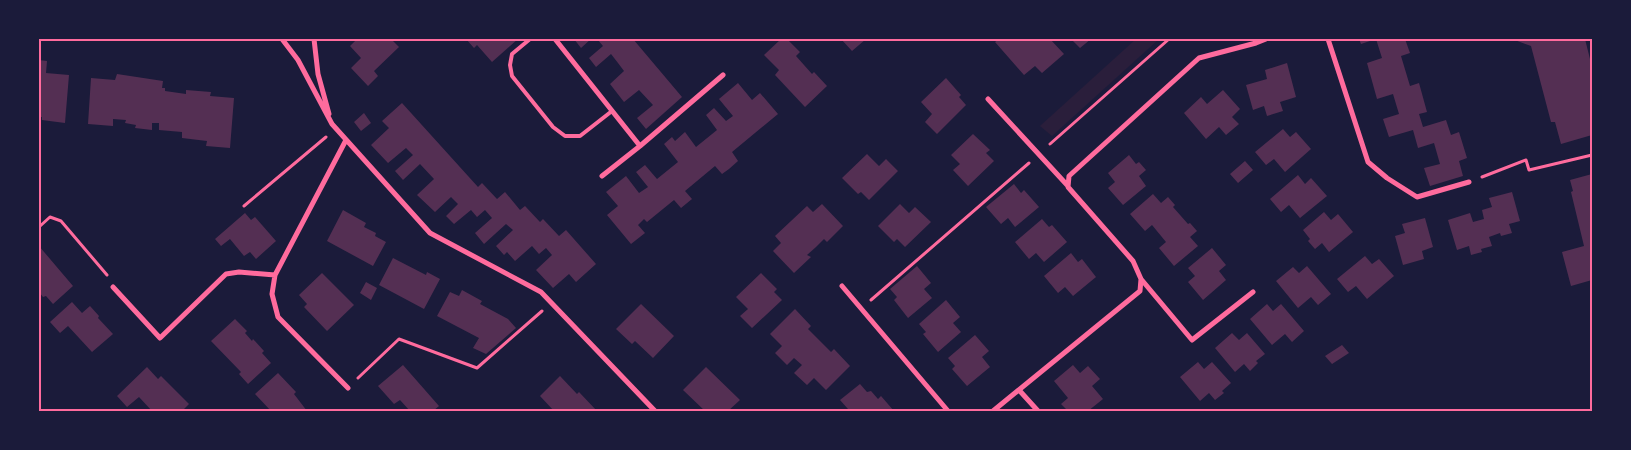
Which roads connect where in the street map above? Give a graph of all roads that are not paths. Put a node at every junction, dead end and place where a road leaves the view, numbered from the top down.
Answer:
1 (282, 39) edge
2 (314, 39) edge
3 (530, 39) edge
4 (554, 39) edge
5 (1266, 39) edge
6 (1328, 39) edge
7 (723, 75) dead end
8 (988, 99) dead end
9 (612, 111) junction
10 (334, 126) junction
11 (346, 140) junction
12 (640, 146) junction
13 (602, 176) dead end
14 (1469, 182) road end
15 (1068, 187) junction
16 (275, 275) junction
17 (1142, 279) junction
18 (842, 286) dead end
19 (112, 287) road end
20 (1253, 292) dead end
21 (348, 388) road end
22 (1019, 390) junction
23 (655, 411) edge
24 (948, 411) edge
25 (993, 411) edge
26 (1038, 411) edge

1 - 10 street
2 - 10 street
3 - 9 lane
4 - 9 street
5 - 15 street
6 - 14 street
7 - 12 street
8 - 15 street
9 - 12 street
10 - 11 street
11 - 16 street
11 - 23 street
12 - 13 street
15 - 17 street
16 - 19 street
16 - 21 street
17 - 20 street
17 - 22 street
18 - 24 street
22 - 25 street
22 - 26 street

